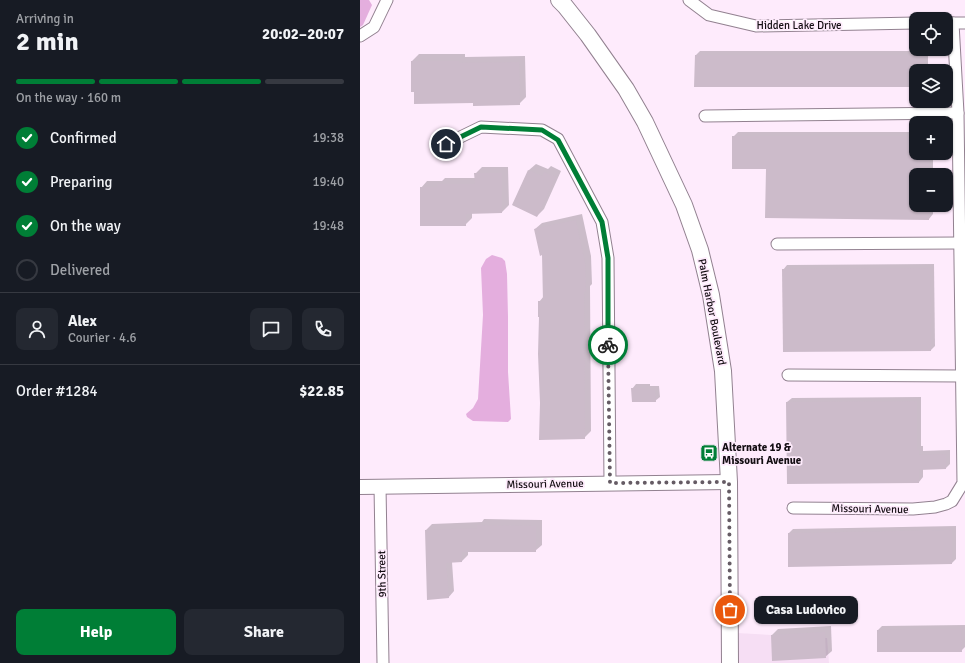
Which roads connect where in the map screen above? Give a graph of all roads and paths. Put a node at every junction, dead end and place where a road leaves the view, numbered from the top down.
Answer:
1 (386, 0) edge
2 (689, 0) edge
3 (566, 2) edge
4 (909, 23) edge
5 (953, 23) edge
6 (965, 23) edge
7 (360, 36) edge
8 (952, 56) edge
9 (958, 113) junction
10 (705, 116) dead end
11 (446, 144) dead end
12 (959, 243) junction
13 (777, 244) dead end
14 (788, 375) dead end
15 (961, 376) junction
16 (729, 482) junction
17 (610, 483) junction
18 (360, 486) edge
19 (380, 486) junction
20 (793, 508) dead end
21 (383, 663) edge
22 (730, 663) edge

1 - 7 street
2 - 4 street, Hidden Lake Drive
3 - 16 main road, Palm Harbor Boulevard
5 - 6 street
8 - 9 street
9 - 10 street
9 - 12 street
11 - 17 street
12 - 13 street
12 - 15 street
14 - 15 street
15 - 20 street, Missouri Avenue
16 - 17 street, Missouri Avenue
16 - 22 main road, Palm Harbor Boulevard
17 - 19 street, Missouri Avenue
18 - 19 street, Missouri Avenue
19 - 21 street, 9th Street

